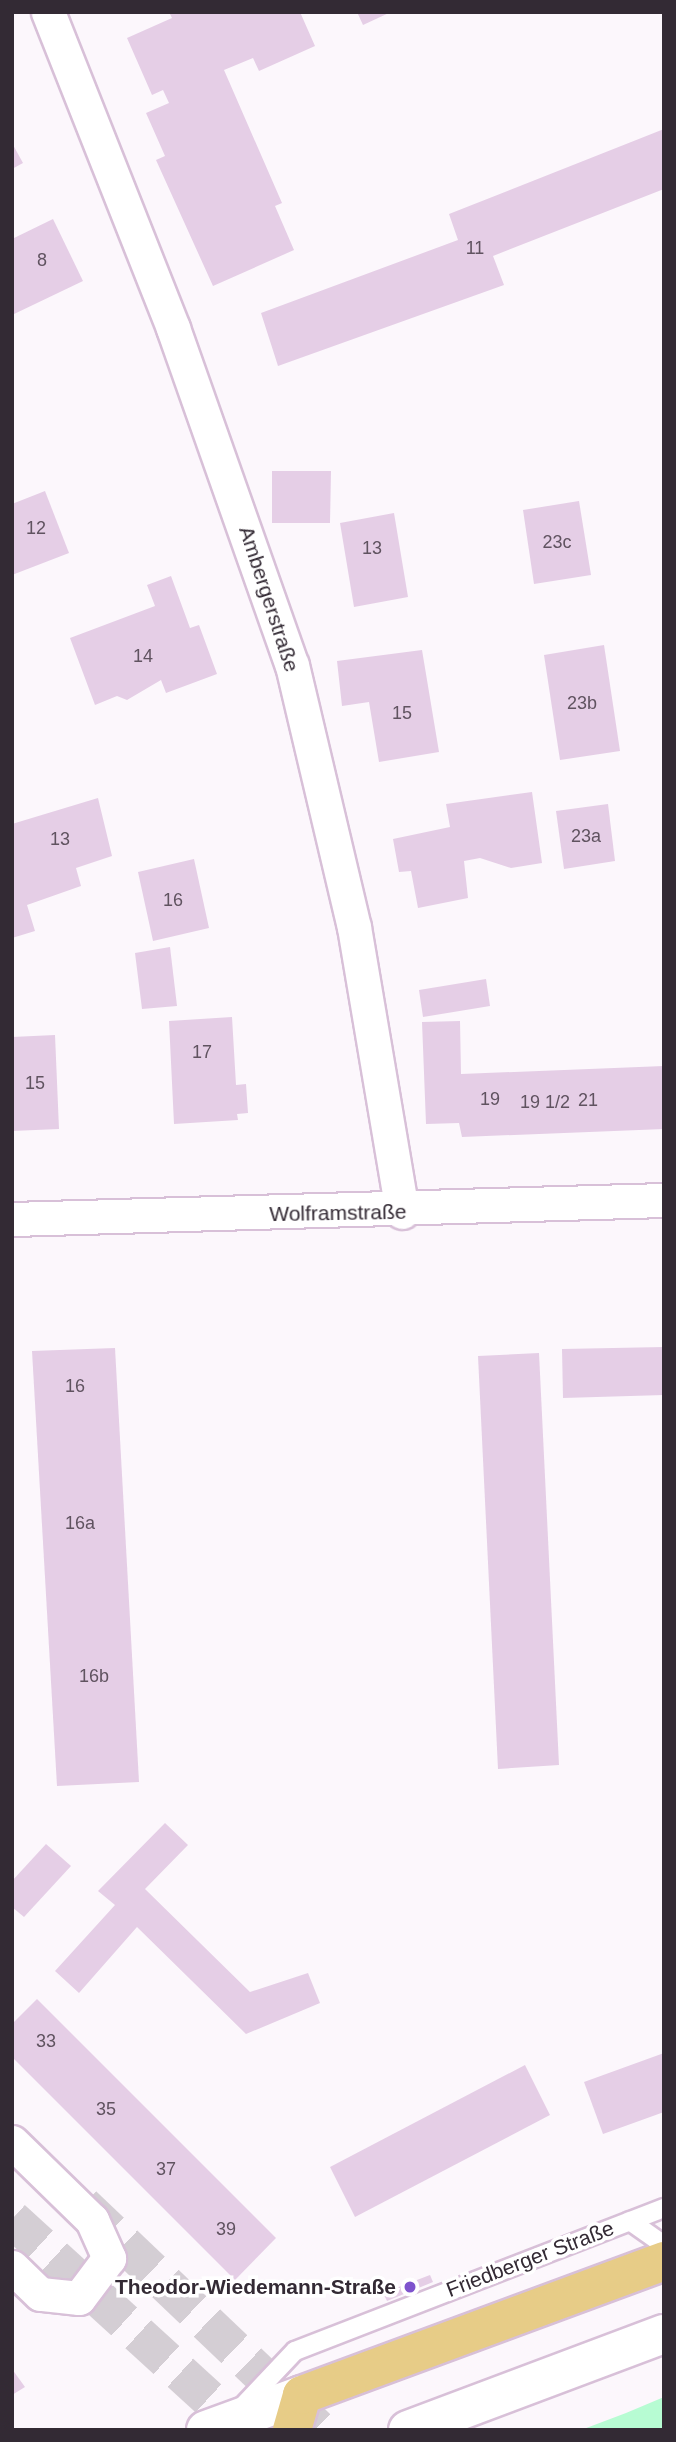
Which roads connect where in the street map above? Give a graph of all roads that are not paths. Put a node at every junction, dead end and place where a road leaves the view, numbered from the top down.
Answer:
1 (48, 12) edge
2 (664, 1200) edge
3 (402, 1212) junction
4 (12, 1219) edge
5 (12, 2142) edge
6 (664, 2208) edge
7 (630, 2221) junction
8 (664, 2245) edge
9 (664, 2262) edge
10 (12, 2267) edge
11 (664, 2334) edge
12 (297, 2412) edge
13 (216, 2427) edge
14 (408, 2430) edge

1 - 3 street, Ambergerstraße
2 - 3 street, Wolframstraße
3 - 4 street, Wolframstraße
5 - 10 street
6 - 7 lane, Friedberger Straße
7 - 8 lane
7 - 13 lane, Friedberger Straße
9 - 12 main road, Friedberger Straße
11 - 14 main road
12 - 13 main road, Friedberger Straße

